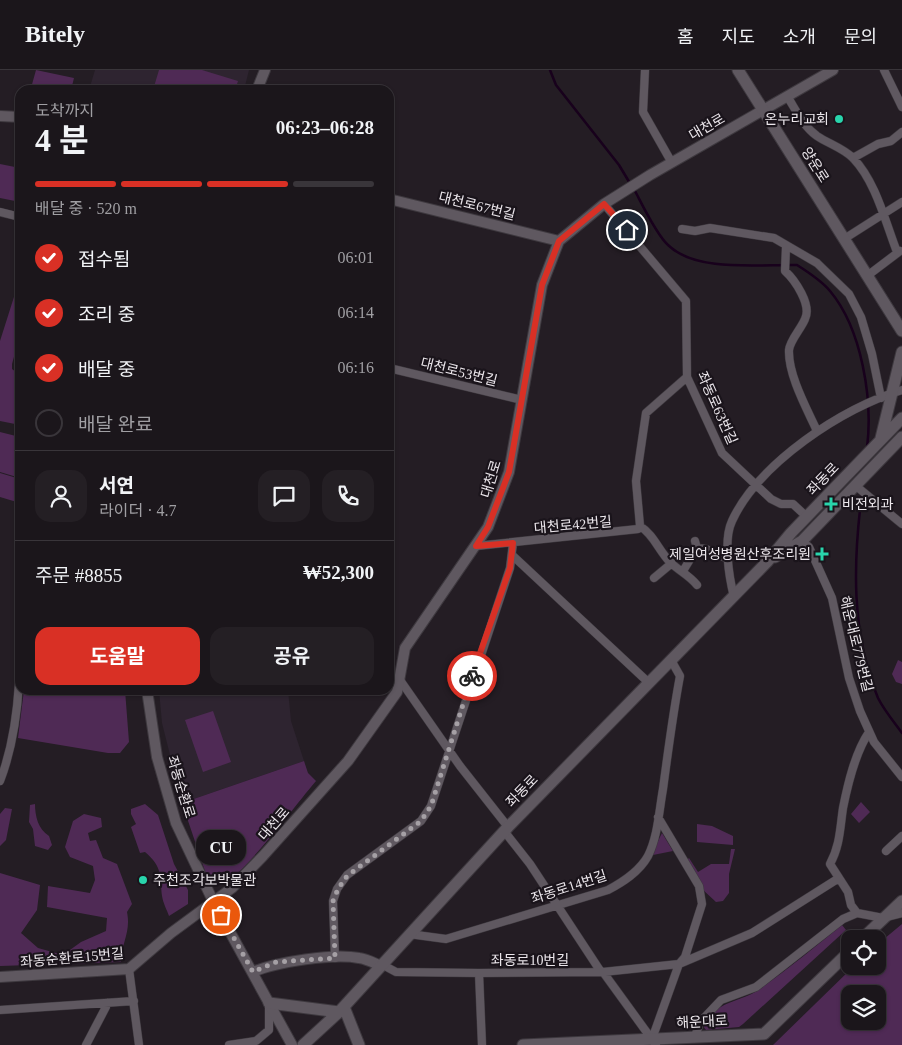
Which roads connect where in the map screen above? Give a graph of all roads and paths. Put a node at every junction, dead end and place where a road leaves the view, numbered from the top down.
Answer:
1 (265, 70) edge
2 (645, 70) edge
3 (738, 70) edge
4 (833, 70) edge
5 (884, 70) edge
6 (259, 85) edge
7 (787, 96) junction
8 (902, 107) edge
9 (764, 110) junction
10 (0, 116) edge
11 (15, 117) edge
12 (902, 132) edge
13 (852, 158) junction
14 (672, 163) junction
15 (394, 200) edge
16 (902, 202) edge
17 (604, 204) junction
18 (0, 212) edge
19 (883, 215) junction
20 (15, 216) edge
21 (682, 229) dead end
22 (844, 239) junction
23 (559, 241) junction
24 (786, 246) junction
25 (900, 251) edge
26 (868, 276) junction
27 (902, 330) edge
28 (902, 352) edge
29 (394, 369) edge
30 (687, 377) junction
31 (897, 392) edge
32 (881, 398) junction
33 (522, 400) junction
34 (902, 418) edge
35 (817, 431) junction
36 (902, 437) edge
37 (880, 441) junction
38 (902, 444) edge
39 (890, 449) junction
40 (757, 486) junction
41 (851, 490) junction
42 (807, 517) junction
43 (902, 524) edge
44 (640, 526) junction
45 (802, 541) junction
46 (513, 543) junction
47 (476, 546) junction
48 (512, 555) junction
49 (728, 559) junction
50 (768, 562) junction
51 (672, 563) junction
52 (683, 571) junction
53 (654, 578) dead end
54 (697, 585) dead end
55 (734, 597) junction
56 (671, 660) junction
57 (400, 680) junction
58 (649, 683) junction
59 (17, 695) edge
60 (148, 695) edge
61 (869, 732) junction
62 (450, 751) junction
63 (902, 777) edge
64 (0, 781) edge
65 (658, 817) junction
66 (506, 829) junction
67 (902, 836) edge
68 (886, 851) dead end
69 (839, 878) junction
70 (902, 900) edge
71 (213, 901) junction
72 (557, 905) junction
73 (857, 913) junction
74 (902, 913) edge
75 (884, 918) junction
76 (871, 930) edge
77 (409, 934) junction
78 (335, 958) junction
79 (841, 960) edge
80 (679, 964) junction
81 (382, 965) junction
82 (129, 969) junction
83 (253, 972) junction
84 (602, 972) junction
85 (479, 973) junction
86 (0, 977) edge
87 (134, 1001) junction
88 (108, 1003) junction
89 (269, 1003) junction
90 (0, 1010) edge
91 (341, 1010) junction
92 (764, 1034) junction
93 (694, 1038) junction
94 (654, 1042) edge
95 (632, 1043) edge
96 (86, 1045) edge
97 (139, 1045) edge
98 (229, 1045) edge
99 (292, 1045) edge
100 (302, 1045) edge
101 (359, 1045) edge
102 (482, 1045) edge
103 (522, 1045) edge
104 (752, 1045) edge

1 - 6 street
2 - 14 street
3 - 9 main road, 양운로
4 - 7 street, 대천로
5 - 8 street
7 - 9 street, 대천로
7 - 13 street
9 - 14 street, 대천로
9 - 22 main road, 양운로
10 - 11 street
12 - 13 street
13 - 19 street
14 - 17 street, 대천로
15 - 23 street, 대천로67번길
16 - 19 street
17 - 23 street, 대천로
17 - 30 street, 좌동로63번길
18 - 20 street
19 - 22 street
19 - 25 street
21 - 24 street
22 - 26 main road, 양운로
23 - 33 street, 대천로
24 - 32 street
24 - 35 street
25 - 26 street
26 - 27 main road, 양운로
28 - 31 main road
29 - 33 street, 대천로53번길
30 - 40 street, 좌동로63번길
30 - 44 street
31 - 32 street
31 - 37 main road
32 - 35 street
33 - 47 street, 대천로
34 - 37 main road, 좌동로
35 - 40 street
36 - 39 main road, 좌동로
37 - 42 main road, 좌동로
38 - 39 main road
39 - 41 main road, 좌동로
40 - 42 street, 좌동로63번길
40 - 49 street
41 - 43 street
41 - 45 main road, 좌동로
42 - 50 main road, 좌동로
44 - 46 street, 대천로42번길
44 - 51 street
45 - 50 main road, 좌동로
45 - 61 street, 해운대로779번길
46 - 47 street, 대천로42번길
46 - 48 street
47 - 57 street, 대천로
48 - 58 street
48 - 62 street
49 - 52 street
49 - 55 street
50 - 55 main road, 좌동로
51 - 52 street
51 - 53 street
52 - 54 street
55 - 56 main road, 좌동로
56 - 58 main road, 좌동로
56 - 65 street, 좌동로14번길
57 - 62 street
57 - 71 street, 대천로
58 - 66 main road, 좌동로
59 - 64 street
60 - 71 street, 좌동순환로
61 - 63 street, 해운대로779번길
61 - 69 street
62 - 66 street
62 - 78 street
65 - 72 street, 좌동로14번길
65 - 80 street
66 - 72 street
66 - 77 main road, 좌동로
67 - 68 street
69 - 73 street
69 - 80 street, 좌동로10번길
70 - 75 main road
71 - 82 street, 좌동순환로15번길
71 - 83 street, 좌동순환로
72 - 77 street, 좌동로14번길
72 - 84 street
73 - 75 street
73 - 93 street
74 - 75 street
75 - 76 main road
77 - 81 main road, 좌동로
78 - 81 street
78 - 83 street
79 - 92 main road
80 - 84 street, 좌동로10번길
80 - 94 street
81 - 85 street, 좌동로10번길
81 - 91 main road, 좌동로
82 - 86 street, 좌동순환로15번길
82 - 87 street
83 - 89 street, 좌동순환로
84 - 85 street, 좌동로10번길
84 - 94 street
85 - 102 street
87 - 88 street
87 - 97 street
88 - 90 street
88 - 96 street
89 - 91 main road
89 - 98 street
89 - 99 street, 좌동순환로
91 - 100 main road, 좌동로
91 - 101 main road
92 - 93 main road, 해운대로
92 - 104 main road
93 - 94 main road, 해운대로
94 - 95 main road, 해운대로
95 - 103 main road, 해운대로

